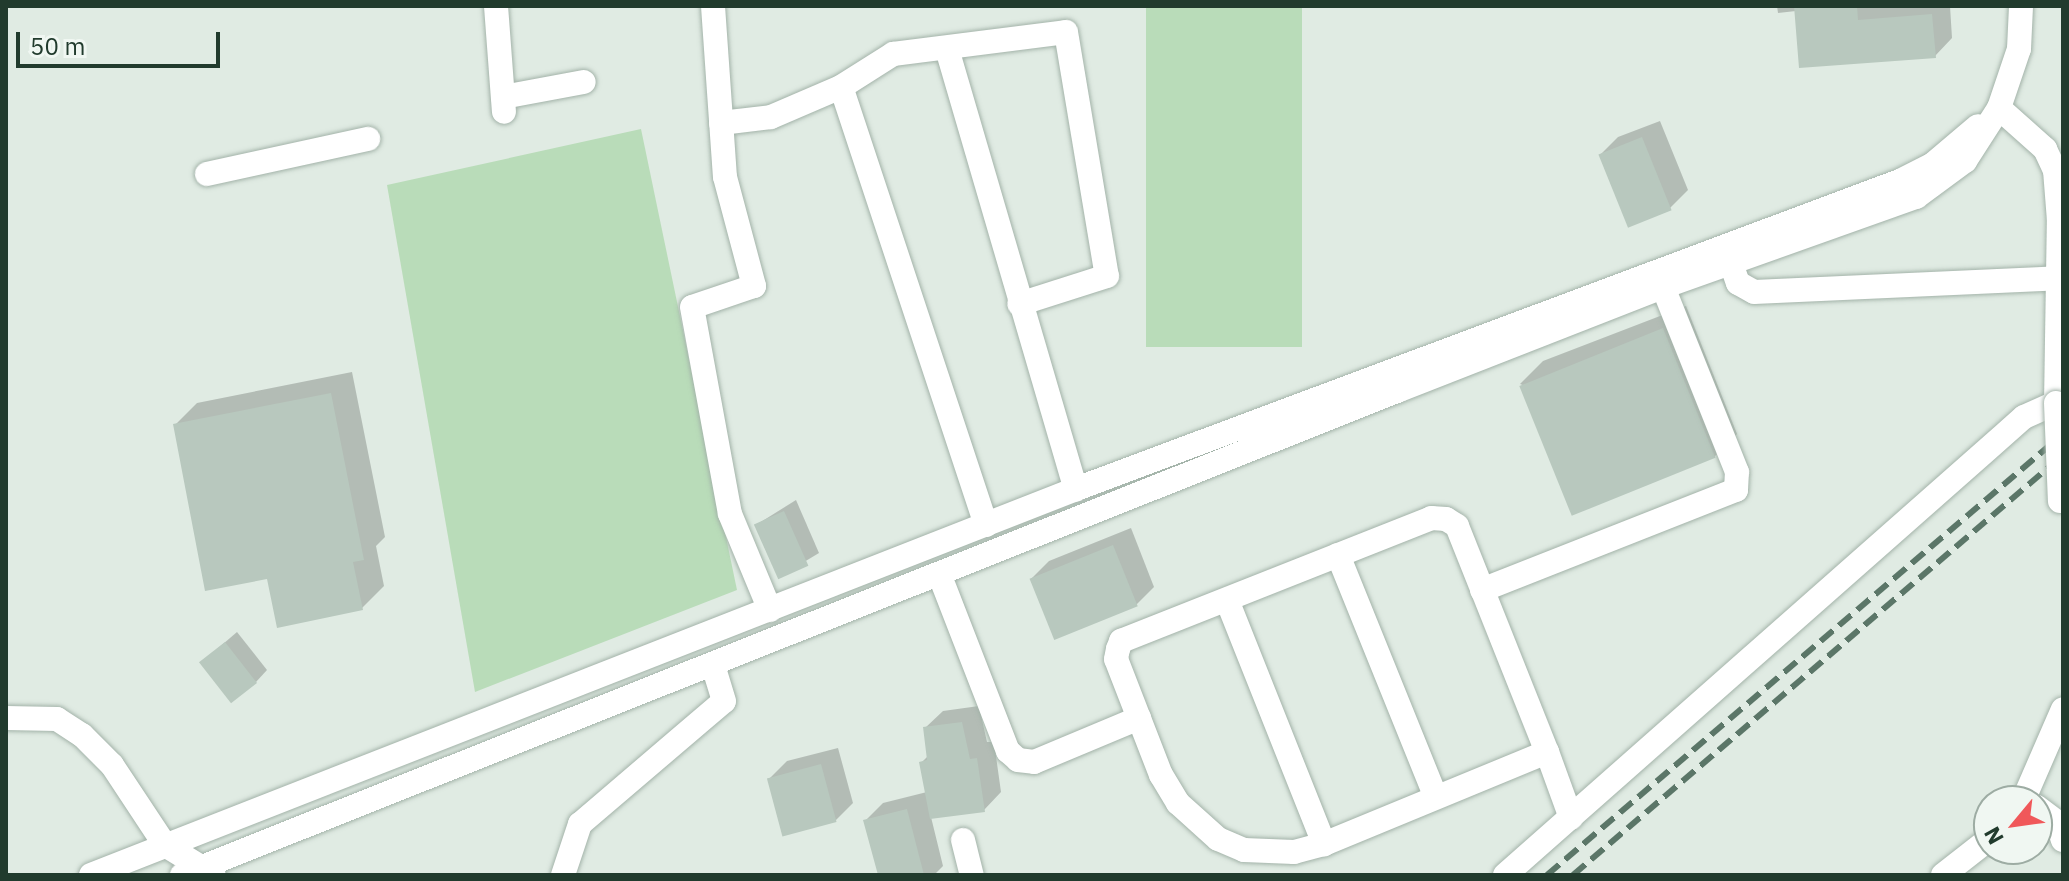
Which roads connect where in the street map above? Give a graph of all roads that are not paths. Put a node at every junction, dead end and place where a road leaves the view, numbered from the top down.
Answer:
1 (496, 6) edge
2 (713, 6) edge
3 (2021, 6) edge
4 (947, 49) junction
5 (584, 82) dead end
6 (841, 87) junction
7 (1999, 108) junction
8 (721, 123) junction
9 (368, 139) dead end
10 (207, 174) dead end
11 (1731, 263) junction
12 (1663, 287) junction
13 (2060, 290) edge
14 (1019, 304) junction
15 (2056, 403) junction
16 (1076, 489) junction
17 (2062, 510) edge
18 (986, 525) junction
19 (1338, 555) junction
20 (940, 576) junction
21 (1482, 590) junction
22 (1227, 600) junction
23 (770, 610) junction
24 (713, 666) junction
25 (2063, 709) edge
26 (6, 718) edge
27 (1139, 718) junction
28 (1547, 752) junction
29 (2035, 785) edge
30 (1436, 797) junction
31 (1571, 818) junction
32 (2053, 819) edge
33 (963, 840) dead end
34 (2063, 840) edge
35 (1324, 844) junction
36 (165, 845) junction
37 (1973, 852) edge
38 (199, 873) edge
39 (1947, 874) edge
40 (91, 875) edge
41 (563, 875) edge
42 (972, 875) edge
43 (1505, 875) edge

1 - 5 street
2 - 8 street
3 - 7 street
4 - 6 street
4 - 14 street
4 - 14 street
6 - 8 street
6 - 18 street
7 - 11 street
7 - 13 street
7 - 16 street
8 - 23 street
9 - 10 street
11 - 12 street
11 - 13 street
12 - 20 street
12 - 21 street
13 - 15 street
14 - 16 street
15 - 17 street, bridge
15 - 31 street
16 - 18 street
18 - 23 street
19 - 21 street
19 - 22 street
19 - 30 street
20 - 24 street
20 - 27 street
21 - 28 street
22 - 27 street
22 - 35 street
23 - 36 street
24 - 38 street
24 - 41 street
25 - 29 street
26 - 36 street
27 - 35 street
28 - 30 street
28 - 31 street
30 - 35 street
31 - 43 street
32 - 34 street
33 - 42 street
36 - 38 street
36 - 40 street
37 - 39 street

